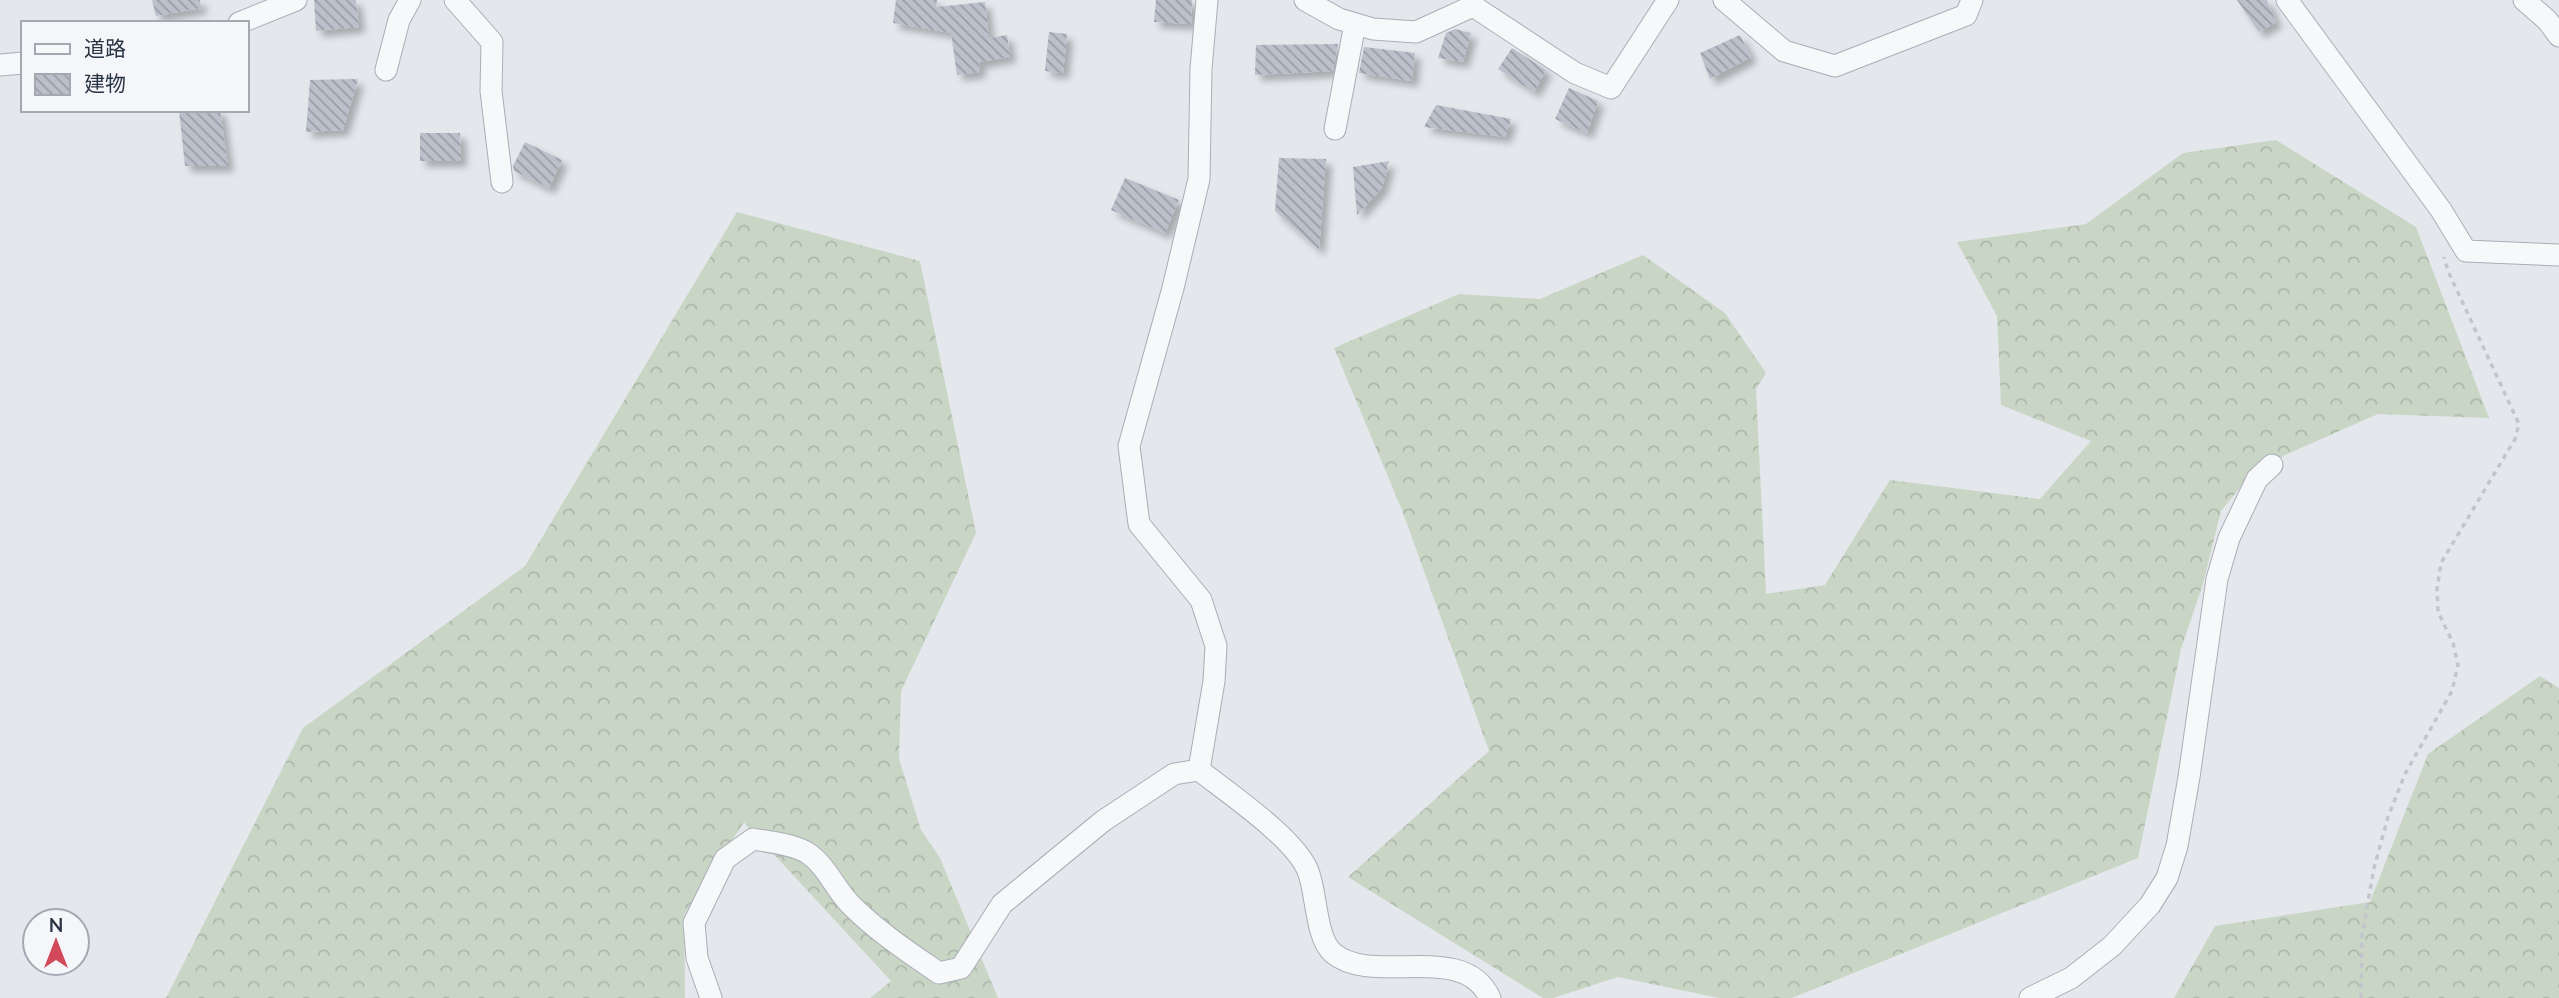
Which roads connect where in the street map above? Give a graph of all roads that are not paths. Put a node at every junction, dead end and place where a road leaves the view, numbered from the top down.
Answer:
1 (296, 0) edge
2 (410, 0) edge
3 (455, 0) edge
4 (1207, 0) edge
5 (1305, 0) edge
6 (1668, 0) edge
7 (1724, 0) edge
8 (1972, 0) edge
9 (2287, 0) edge
10 (2524, 0) edge
11 (244, 21) edge
12 (1355, 24) junction
13 (2559, 36) edge
14 (21, 63) edge
15 (0, 65) edge
16 (386, 70) dead end
17 (1335, 130) dead end
18 (502, 182) dead end
19 (2559, 255) edge
20 (2272, 465) dead end
21 (1199, 770) junction
22 (712, 998) edge
23 (1490, 998) edge
24 (2030, 998) edge

1 - 11 street
2 - 16 street
3 - 18 street
4 - 21 street
5 - 12 street
6 - 12 street
7 - 8 street
9 - 19 street
10 - 13 street
12 - 17 street
14 - 15 street
20 - 24 street
21 - 22 street
21 - 23 street

